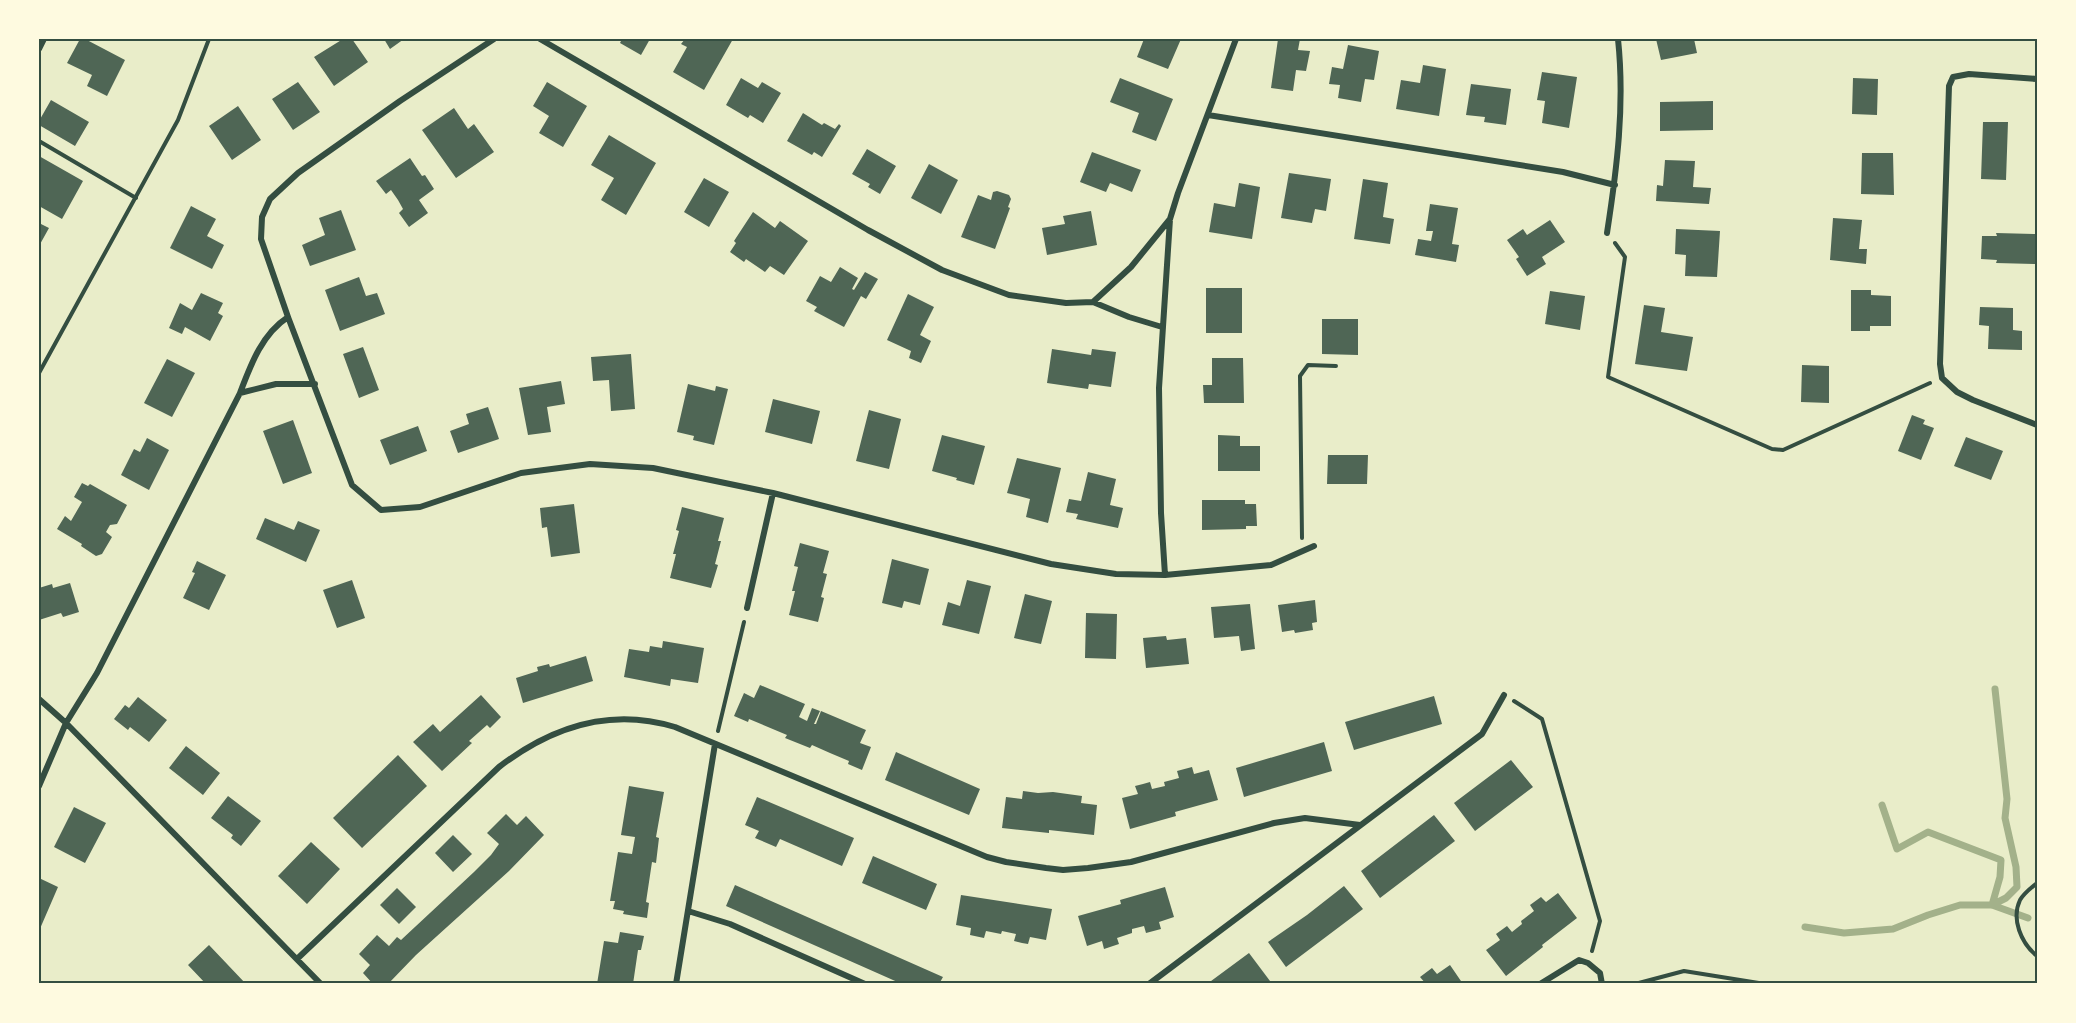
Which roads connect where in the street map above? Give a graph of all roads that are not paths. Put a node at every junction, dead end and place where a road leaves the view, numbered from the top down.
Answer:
1 (44, 39) edge
2 (494, 39) edge
3 (540, 39) edge
4 (1236, 39) edge
5 (1618, 39) edge
6 (39, 48) edge
7 (2037, 79) edge
8 (1208, 115) junction
9 (1615, 184) junction
10 (1170, 219) junction
11 (1607, 233) road end
12 (1093, 302) junction
13 (288, 316) junction
14 (1162, 327) junction
15 (315, 384) junction
16 (240, 393) junction
17 (2037, 425) edge
18 (773, 493) junction
19 (1314, 546) dead end
20 (1165, 575) junction
21 (747, 608) dead end
22 (1503, 695) road end
23 (39, 699) edge
24 (66, 723) junction
25 (716, 744) junction
26 (39, 786) edge
27 (1360, 825) junction
28 (688, 911) junction
29 (297, 959) junction
30 (321, 984) edge
31 (676, 984) edge
32 (864, 984) edge
33 (1149, 984) edge
34 (1539, 984) edge
35 (1602, 984) edge

1 - 6 street
2 - 13 street
3 - 12 street
4 - 8 street
5 - 9 street
7 - 17 street
8 - 9 street
8 - 10 street
9 - 11 street
10 - 12 street
10 - 14 street
12 - 14 street
13 - 15 street
13 - 16 street
14 - 20 street
15 - 16 street
15 - 18 street
16 - 24 street
18 - 20 street
18 - 21 street
19 - 20 street
22 - 27 street
23 - 24 street
24 - 26 street
24 - 29 street
25 - 27 street
25 - 28 street
25 - 29 street
27 - 33 street
28 - 31 street
28 - 32 street
29 - 30 street
34 - 35 street

